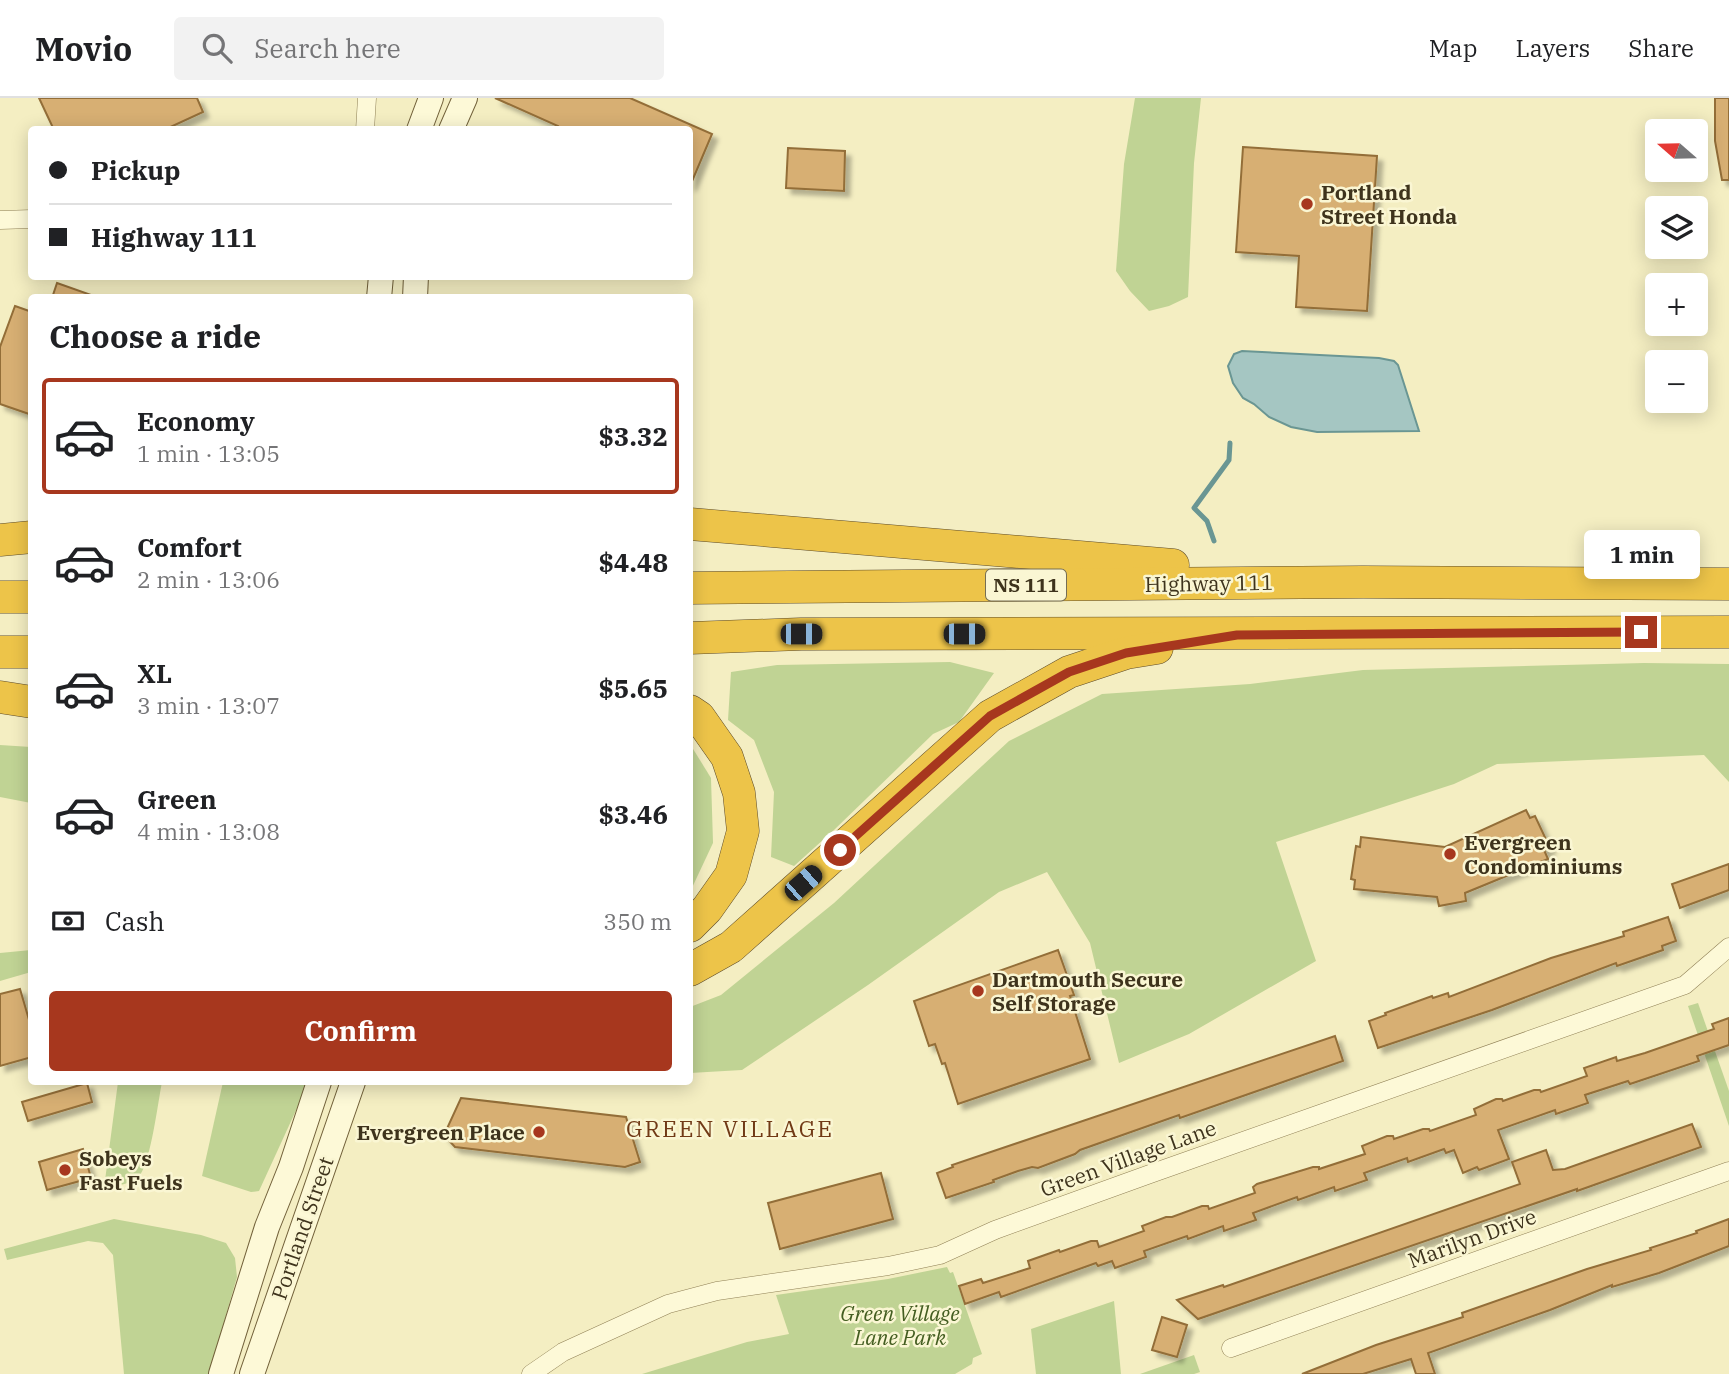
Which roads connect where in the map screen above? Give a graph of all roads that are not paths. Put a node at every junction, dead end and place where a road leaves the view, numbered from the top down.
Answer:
1 (367, 98) edge
2 (430, 98) edge
3 (465, 98) edge
4 (365, 126) edge
5 (420, 126) edge
6 (453, 126) edge
7 (28, 219) edge
8 (0, 220) edge
9 (693, 524) edge
10 (28, 537) edge
11 (0, 540) edge
12 (1363, 582) junction
13 (1729, 584) edge
14 (693, 588) edge
15 (0, 597) edge
16 (28, 597) edge
17 (1729, 632) edge
18 (1237, 635) junction
19 (693, 638) edge
20 (0, 652) edge
21 (28, 652) edge
22 (0, 697) edge
23 (28, 701) edge
24 (693, 713) edge
25 (693, 923) edge
26 (1729, 947) edge
27 (693, 968) edge
28 (318, 1085) edge
29 (352, 1085) edge
30 (1729, 1171) edge
31 (1231, 1348) dead end
32 (221, 1374) edge
33 (252, 1374) edge
34 (531, 1374) edge

1 - 4 street
2 - 5 main road
3 - 6 main road
7 - 8 street
9 - 12 highway
10 - 11 highway
12 - 13 highway, Highway 111 / NS 111
12 - 14 highway, Highway 111 / NS 111
15 - 16 highway
17 - 18 highway
18 - 19 highway
18 - 27 highway
20 - 21 highway
22 - 23 highway
24 - 25 highway
26 - 34 street, Green Village Lane
28 - 32 main road, Portland Street
29 - 33 main road, Portland Street
30 - 31 street, Marilyn Drive

